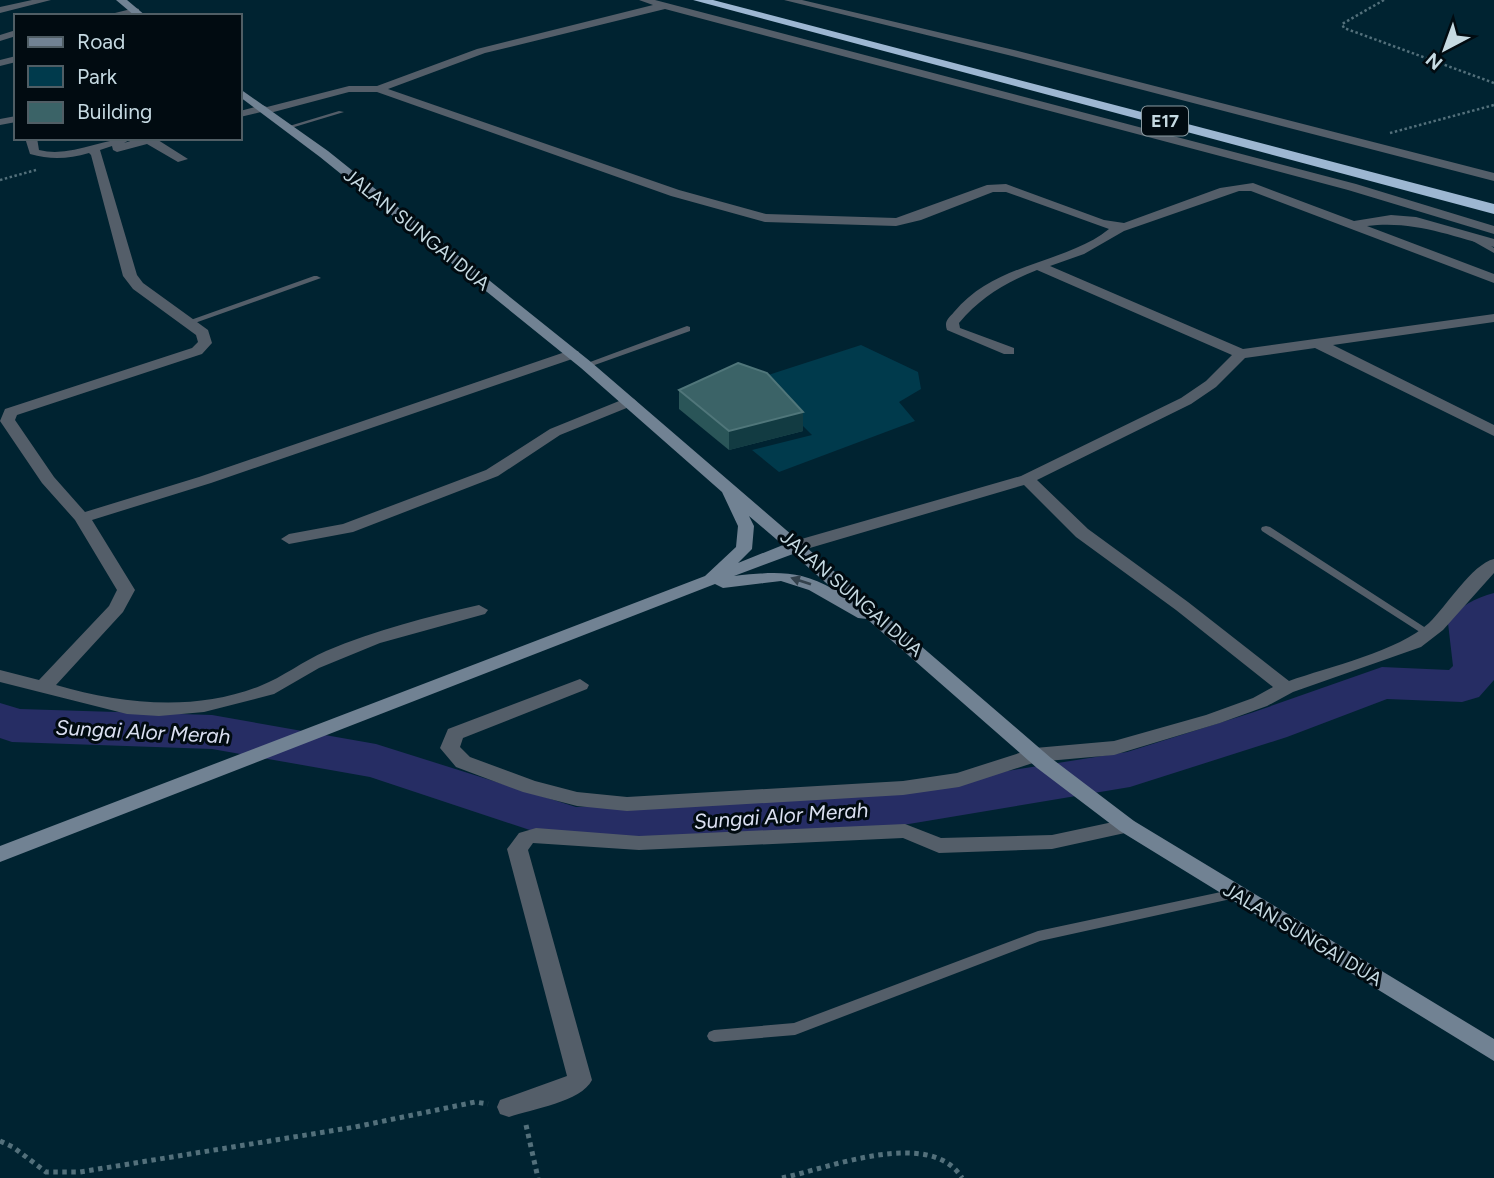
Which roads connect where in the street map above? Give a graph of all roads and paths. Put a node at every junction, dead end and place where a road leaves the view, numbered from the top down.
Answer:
1 (46, 0) edge
2 (147, 0) edge
3 (644, 0) edge
4 (699, 0) edge
5 (730, 0) edge
6 (789, 0) edge
7 (1384, 0) edge
8 (666, 5) junction
9 (131, 8) edge
10 (5, 9) edge
11 (114, 14) edge
12 (842, 31) junction
13 (1494, 83) edge
14 (378, 89) junction
15 (242, 94) edge
16 (1494, 106) edge
17 (242, 107) edge
18 (260, 108) junction
19 (341, 112) dead end
20 (242, 113) edge
21 (289, 127) junction
22 (31, 140) edge
23 (122, 140) edge
24 (146, 140) edge
25 (153, 140) edge
26 (1362, 144) junction
27 (93, 151) junction
28 (182, 159) dead end
29 (1494, 177) edge
30 (1494, 198) edge
31 (1494, 209) edge
32 (1356, 224) junction
33 (1121, 228) junction
34 (1494, 230) edge
35 (1474, 238) junction
36 (1494, 243) edge
37 (1494, 251) edge
38 (1036, 265) junction
39 (317, 278) dead end
40 (1494, 279) edge
41 (1494, 318) edge
42 (190, 322) junction
43 (687, 329) dead end
44 (1319, 344) junction
45 (1009, 351) dead end
46 (573, 354) junction
47 (1241, 354) junction
48 (586, 365) junction
49 (629, 402) junction
50 (1494, 431) edge
51 (1027, 479) junction
52 (727, 486) junction
53 (82, 518) junction
54 (1266, 529) dead end
55 (289, 539) dead end
56 (797, 547) junction
57 (1494, 564) edge
58 (699, 586) junction
59 (479, 610) dead end
60 (893, 629) junction
61 (1430, 634) junction
62 (0, 676) edge
63 (580, 685) dead end
64 (44, 686) junction
65 (1286, 688) junction
66 (1040, 759) junction
67 (1118, 820) junction
68 (0, 854) edge
69 (1235, 894) junction
70 (714, 1036) dead end
71 (1494, 1051) edge
72 (509, 1107) junction
73 (0, 1141) edge
74 (538, 1178) edge
75 (782, 1178) edge
76 (962, 1178) edge

1 - 10 street
2 - 9 street
3 - 8 street
4 - 12 highway, E17
5 - 12 highway, E17
6 - 26 street
7 - 13 path
8 - 14 street
8 - 34 street
9 - 11 street
12 - 30 highway, E17
12 - 31 highway, E17
14 - 18 street
14 - 33 street
15 - 18 main road, JALAN SUNGAI DUA
16 - 26 path
17 - 18 street
18 - 20 street
18 - 21 main road, JALAN SUNGAI DUA
19 - 21 lane
21 - 46 main road, JALAN SUNGAI DUA
22 - 27 street
23 - 27 street
24 - 27 street
25 - 28 street
26 - 29 street
27 - 42 street
32 - 33 street
32 - 35 street
32 - 40 street
33 - 38 street
35 - 36 street
35 - 37 lane
38 - 45 street
38 - 47 street
39 - 42 lane
41 - 44 street
42 - 53 street
43 - 48 lane
44 - 47 street
44 - 50 street
46 - 48 main road, JALAN SUNGAI DUA
46 - 53 street
47 - 51 street
48 - 49 main road, JALAN SUNGAI DUA
49 - 52 main road, JALAN SUNGAI DUA
49 - 55 street
51 - 56 street
51 - 65 street
52 - 56 main road, JALAN SUNGAI DUA
52 - 58 main road
53 - 64 street
54 - 61 lane
56 - 58 main road
56 - 60 main road, JALAN SUNGAI DUA
57 - 61 street
60 -> 58 main road
58 - 68 main road
59 - 64 street
60 - 66 main road, JALAN SUNGAI DUA
61 - 65 street
62 - 64 street
63 - 66 street
65 - 66 street
66 - 67 main road, JALAN SUNGAI DUA
67 - 69 main road, JALAN SUNGAI DUA
67 - 72 street
69 - 70 lane
69 - 71 main road, JALAN SUNGAI DUA
72 - 73 path
72 - 74 path
75 - 76 path

